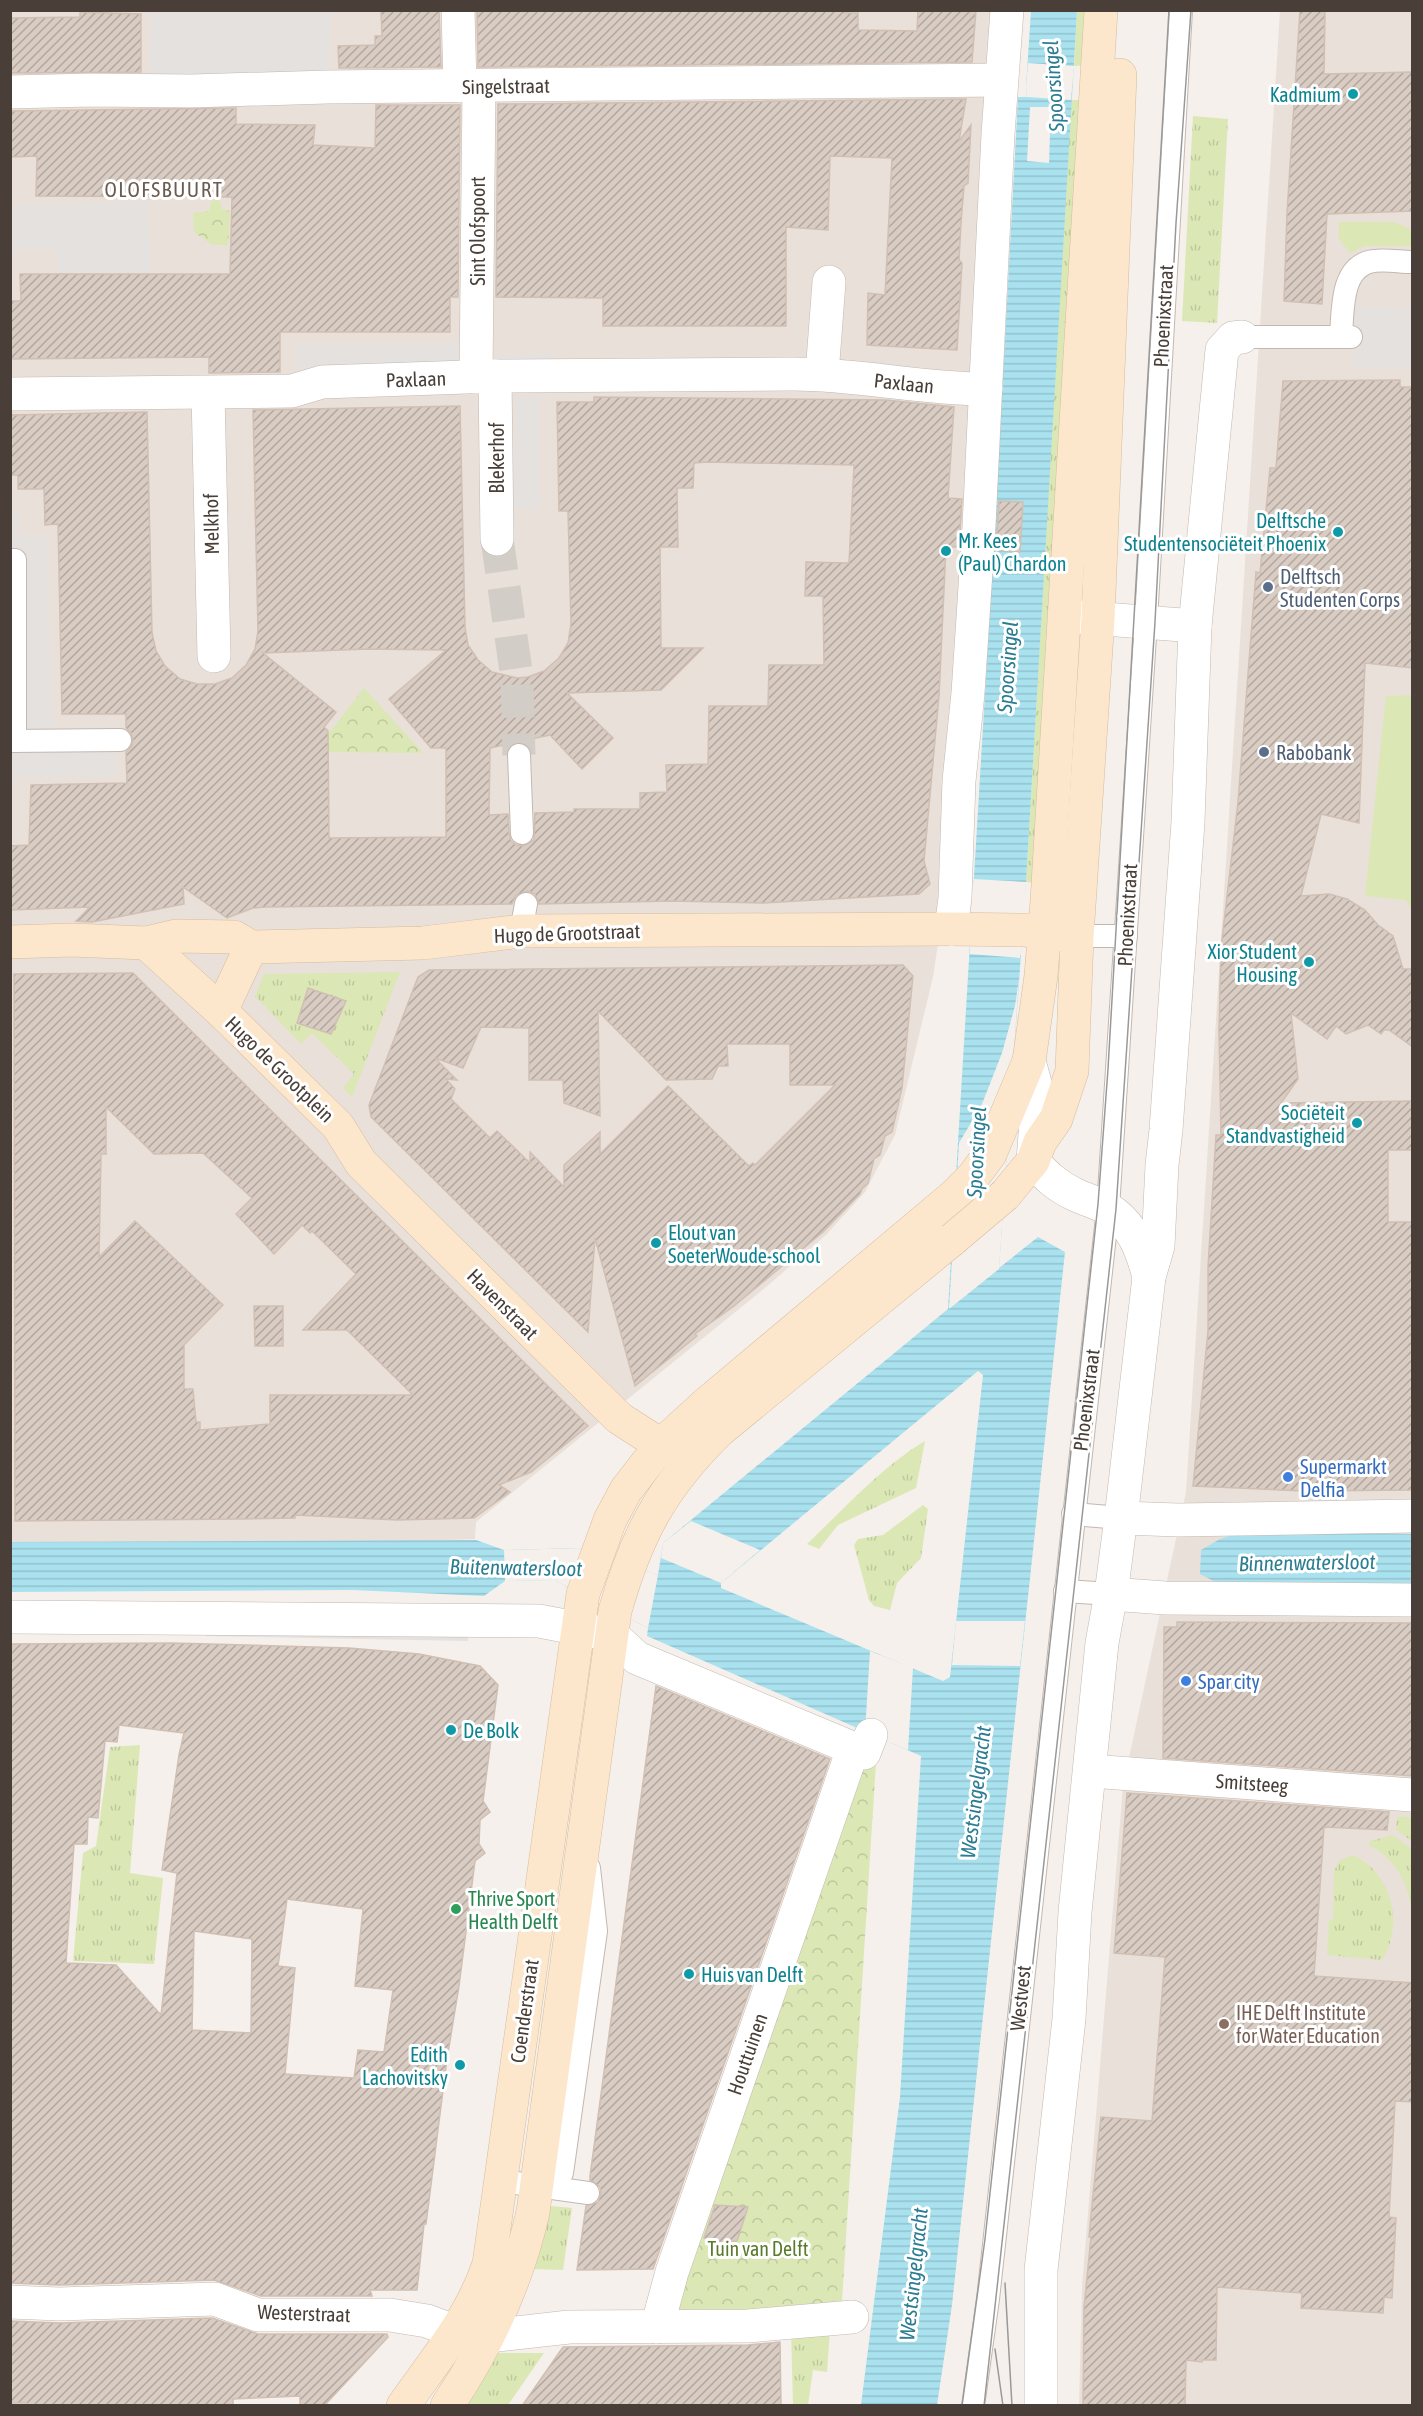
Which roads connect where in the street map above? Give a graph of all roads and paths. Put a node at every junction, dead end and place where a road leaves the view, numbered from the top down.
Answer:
1 (458, 10) edge
2 (1007, 10) edge
3 (1101, 10) edge
4 (1124, 10) edge
5 (1181, 10) edge
6 (1001, 80) junction
7 (469, 86) junction
8 (10, 92) edge
9 (1413, 262) edge
10 (829, 282) dead end
11 (1242, 337) joint
12 (822, 374) junction
13 (486, 376) junction
14 (986, 390) junction
15 (208, 393) junction
16 (10, 394) edge
17 (497, 539) tunnel mouth
18 (10, 560) edge
19 (1066, 616) junction
20 (1098, 618) junction
21 (1146, 621) junction
22 (1195, 626) junction
23 (214, 656) dead end
24 (120, 740) dead end
25 (13, 741) edge
26 (519, 755) tunnel mouth
27 (522, 832) dead end
28 (960, 929) junction
29 (1035, 931) junction
30 (1077, 936) junction
31 (1126, 936) junction
32 (10, 942) edge
33 (146, 943) junction
34 (251, 947) junction
35 (221, 1011) junction
36 (1029, 1060) junction
37 (338, 1126) joint
38 (1033, 1161) junction
39 (1162, 1165) junction
40 (1108, 1209) junction
41 (1149, 1277) junction
42 (675, 1454) junction
43 (1073, 1514) junction
44 (1413, 1516) edge
45 (1121, 1518) junction
46 (1065, 1591) junction
47 (1111, 1594) junction
48 (1413, 1600) edge
49 (10, 1617) edge
50 (614, 1623) junction
51 (578, 1627) junction
52 (1091, 1771) junction
53 (1413, 1795) edge
54 (550, 2180) junction
55 (501, 2181) junction
56 (588, 2193) dead end
57 (10, 2302) edge
58 (852, 2317) dead end
59 (657, 2327) junction
60 (456, 2332) junction
61 (488, 2336) junction
62 (403, 2406) edge
63 (447, 2406) edge
64 (973, 2406) edge
65 (1041, 2406) edge

1 - 7 street, Sint Olofspoort
2 - 6 street
3 - 19 street
4 - 20 street
5 - 21 lane, Phoenixstraat
6 - 7 street, Singelstraat
6 - 14 street
7 - 8 street, Singelstraat
7 - 13 street, Sint Olofspoort
9 - 11 lane
10 - 12 street
11 - 22 street
12 - 13 street, Paxlaan
12 - 14 street, Paxlaan
13 - 15 street, Paxlaan
13 - 17 street, Blekerhof
14 - 28 street
15 - 16 street, Paxlaan
15 - 23 street, Melkhof
18 - 25 lane
19 - 20 street
19 - 29 street
20 - 21 street
20 - 30 street
21 - 22 street
21 - 31 lane, Phoenixstraat
22 - 39 street
24 - 25 lane
26 - 27 lane
28 - 29 street, Hugo de Grootstraat
28 - 34 street, Hugo de Grootstraat
29 - 30 street, Hugo de Grootstraat
29 - 36 street
30 - 31 lane, Hugo de Grootstraat
30 - 38 street
31 - 40 lane, Phoenixstraat
32 - 33 street, Hugo de Grootstraat
33 - 34 street, Hugo de Grootstraat
33 - 35 street, Hugo de Grootplein
34 - 35 street, Hugo de Grootplein
35 - 37 street, Hugo de Grootplein
36 - 38 street
36 - 42 street
37 - 42 street, Havenstraat
38 - 40 street
38 - 42 street, bridge
39 - 40 street
39 - 41 street
40 - 41 street
40 - 43 lane, Phoenixstraat
41 - 45 street
42 - 50 street, Coenderstraat
42 - 51 street, Coenderstraat
43 - 45 lane
43 - 46 lane, Phoenixstraat
44 - 45 street
45 - 47 street
46 - 47 lane
46 - 64 lane, Westvest
47 - 48 street
47 - 52 street
49 - 51 street
50 - 51 street
50 - 54 street, Coenderstraat
50 - 59 street, Houttuinen
51 - 55 street, Coenderstraat
52 - 53 street, Smitsteeg
52 - 65 street
54 - 55 lane
54 - 56 lane
54 - 61 street, Coenderstraat
55 - 60 street, Coenderstraat
57 - 60 street, Westerstraat
58 - 59 street
59 - 61 street
60 - 61 street, Westerstraat
60 - 62 street, Coenderstraat
61 - 63 street, Coenderstraat

